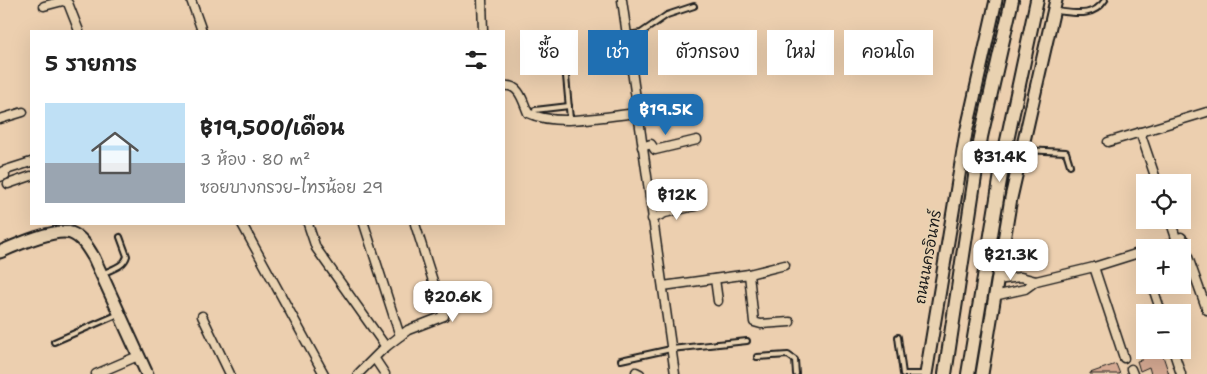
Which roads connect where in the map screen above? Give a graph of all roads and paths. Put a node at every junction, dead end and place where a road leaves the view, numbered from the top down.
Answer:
1 (191, 0) edge
2 (482, 0) edge
3 (622, 0) edge
4 (996, 0) edge
5 (1012, 0) edge
6 (1037, 0) edge
7 (1105, 0) edge
8 (1054, 5) edge
9 (44, 6) dead end
10 (694, 6) dead end
11 (79, 30) edge
12 (202, 30) edge
13 (483, 30) edge
14 (625, 30) edge
15 (645, 30) edge
16 (566, 75) edge
17 (632, 75) edge
18 (505, 86) edge
19 (569, 106) junction
20 (535, 110) dead end
21 (23, 112) dead end
22 (1207, 112) edge
23 (637, 113) junction
24 (0, 119) edge
25 (570, 119) junction
26 (1140, 132) junction
27 (697, 140) dead end
28 (1108, 142) dead end
29 (642, 147) junction
30 (1021, 150) junction
31 (30, 162) edge
32 (1070, 165) dead end
33 (3, 174) edge
34 (1154, 174) edge
35 (30, 176) edge
36 (8, 184) dead end
37 (696, 206) dead end
38 (652, 218) junction
39 (243, 225) edge
40 (308, 225) edge
41 (364, 225) edge
42 (415, 225) edge
43 (120, 237) dead end
44 (0, 252) edge
45 (1136, 255) edge
46 (785, 265) dead end
47 (1094, 268) junction
48 (1191, 273) edge
49 (101, 274) junction
50 (749, 274) junction
51 (715, 279) junction
52 (996, 280) junction
53 (1036, 281) junction
54 (662, 286) junction
55 (994, 296) junction
56 (718, 301) dead end
57 (1207, 310) edge
58 (119, 314) junction
59 (202, 316) dead end
60 (790, 322) dead end
61 (400, 336) junction
62 (898, 337) dead end
63 (747, 340) dead end
64 (54, 342) dead end
65 (386, 347) junction
66 (671, 350) junction
67 (138, 356) junction
68 (757, 357) dead end
69 (1124, 358) dead end
70 (374, 359) junction
71 (1176, 359) edge
72 (622, 360) dead end
73 (944, 371) edge
74 (969, 373) edge
75 (96, 374) edge
76 (147, 374) edge
77 (230, 374) edge
78 (324, 374) edge
79 (358, 374) edge
80 (385, 374) edge
81 (675, 374) edge
82 (796, 374) edge
83 (905, 374) edge
84 (925, 374) edge
85 (982, 374) edge
86 (1181, 374) edge

1 - 12 street
2 - 13 street
3 - 14 street
4 - 84 main road, ถนนนครอินทร์
5 - 73 main road
6 - 74 main road
7 - 8 lane
8 - 30 main road
9 - 11 street
10 - 15 lane
16 - 19 lane
17 - 23 street
18 - 25 street
19 - 20 lane
19 - 25 lane
21 - 24 street
22 - 26 street
23 - 25 street
23 - 29 street
26 - 28 street
26 - 34 street
27 - 29 street
29 - 38 street
30 - 32 lane
30 - 52 main road
31 - 33 street
35 - 36 street
37 - 38 street
38 - 54 street
39 - 78 street
40 - 65 street
41 - 61 street
42 - 61 street
43 - 49 lane
44 - 49 main road
45 - 47 street
46 - 50 street
47 - 53 street
47 - 69 street
48 - 57 street
49 - 58 main road
50 - 51 street
50 - 60 street
51 - 54 street
51 - 56 street
52 - 53 street
52 - 55 main road
53 - 55 street
54 - 66 street
55 - 85 main road
58 - 64 lane
58 - 67 main road
59 - 77 street
61 - 65 street
62 - 83 lane
63 - 66 lane
65 - 70 street
66 - 72 lane
66 - 81 street
67 - 75 street
67 - 76 main road
68 - 82 lane
70 - 79 street
70 - 80 street
71 - 86 street
83 - 84 lane

